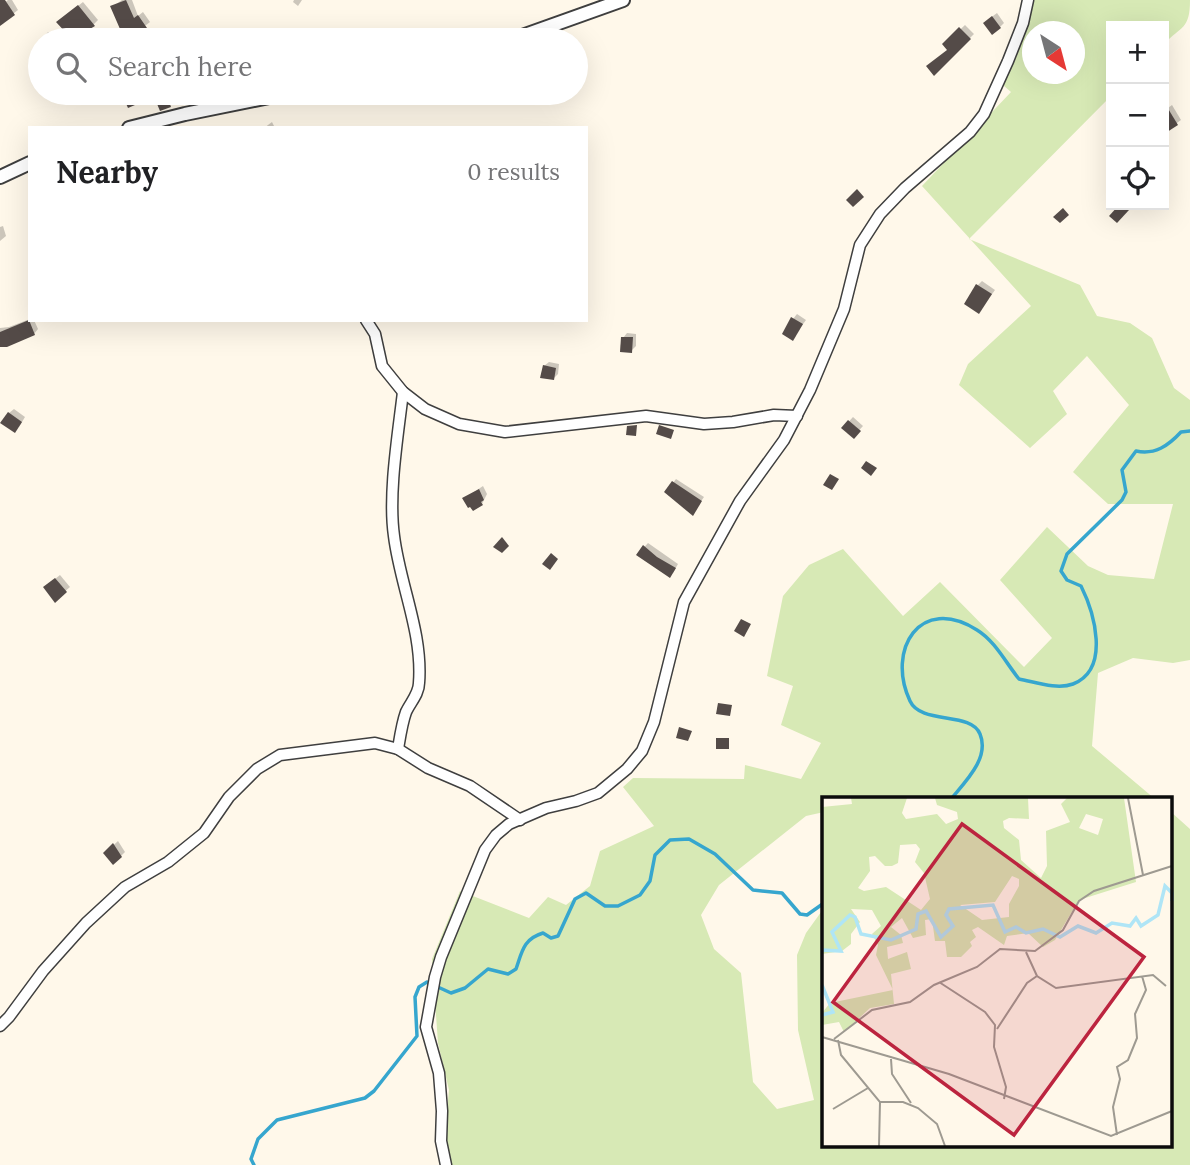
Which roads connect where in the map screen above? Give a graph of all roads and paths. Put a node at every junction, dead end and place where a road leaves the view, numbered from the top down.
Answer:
1 (623, 0) edge
2 (1028, 0) edge
3 (545, 28) edge
4 (239, 105) edge
5 (156, 125) edge
6 (28, 164) edge
7 (0, 177) edge
8 (367, 322) edge
9 (402, 392) junction
10 (797, 416) junction
11 (398, 749) junction
12 (520, 820) junction
13 (0, 1026) edge
14 (446, 1165) edge

1 - 3 street
2 - 10 street
4 - 5 street
6 - 7 street
8 - 9 street
9 - 10 street
9 - 11 street
10 - 12 street
11 - 12 street
11 - 13 street
12 - 14 street

